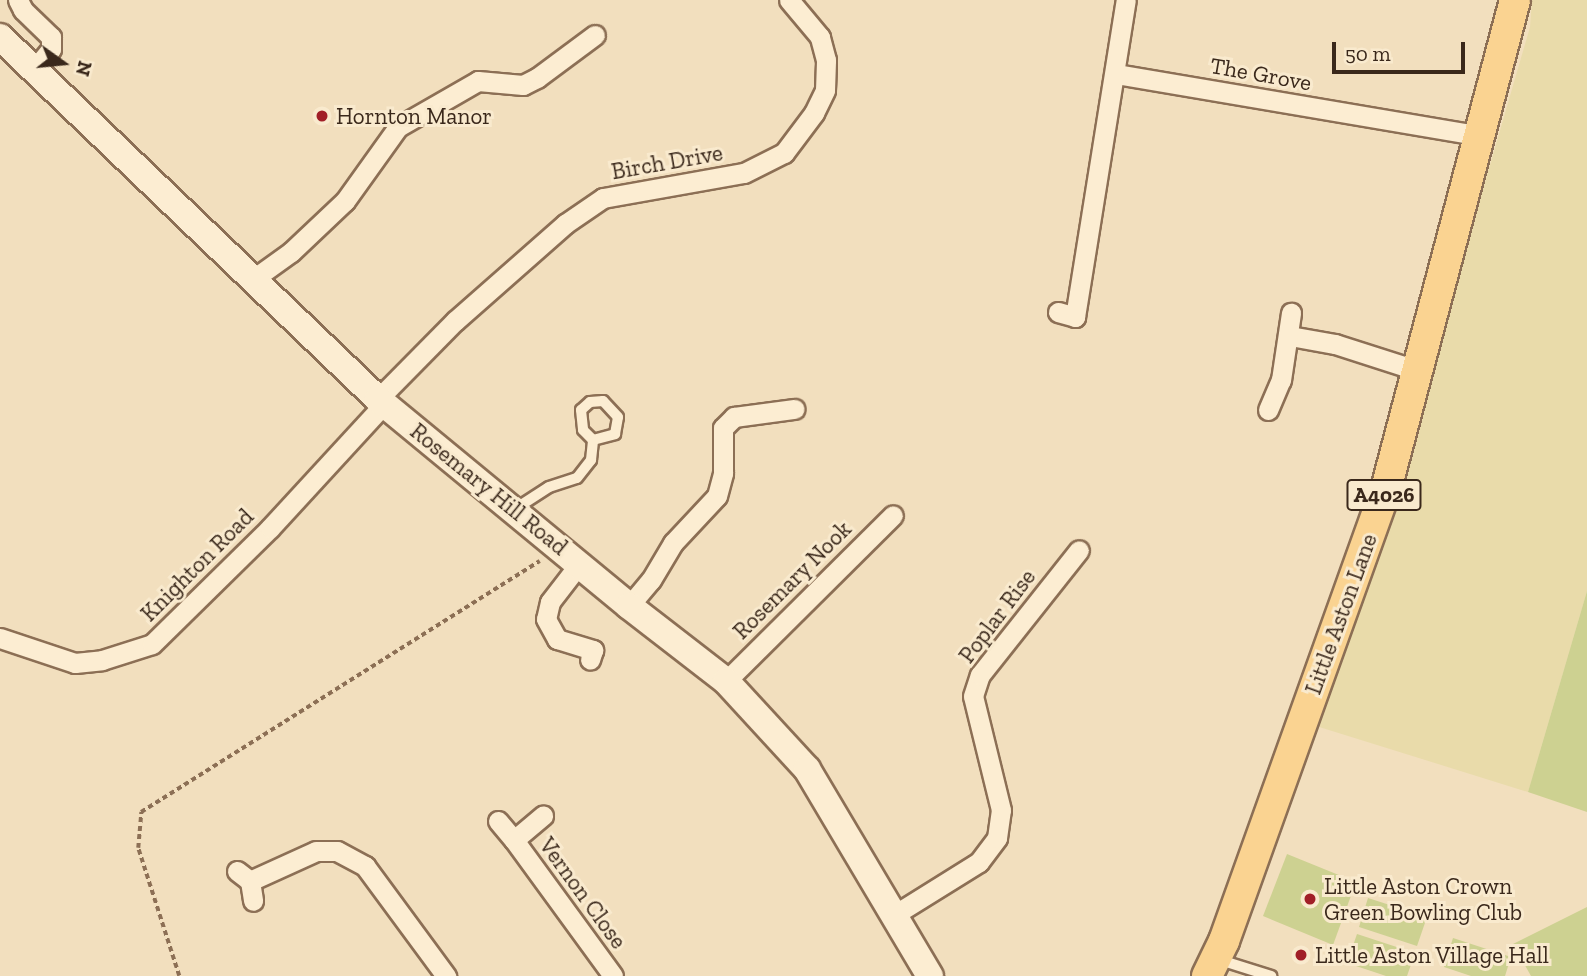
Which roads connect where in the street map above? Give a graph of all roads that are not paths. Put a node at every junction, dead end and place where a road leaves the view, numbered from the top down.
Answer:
1 (18, 0) edge
2 (1126, 0) edge
3 (1515, 0) edge
4 (789, 9) edge
5 (595, 35) dead end
6 (0, 37) edge
7 (34, 70) junction
8 (1116, 74) junction
9 (1481, 136) junction
10 (252, 280) junction
11 (1291, 313) dead end
12 (1075, 316) dead end
13 (1290, 336) junction
14 (1419, 372) junction
15 (381, 401) junction
16 (794, 410) dead end
17 (1268, 410) dead end
18 (593, 440) junction
19 (514, 509) junction
20 (893, 515) dead end
21 (1079, 550) dead end
22 (570, 556) junction
23 (629, 606) junction
24 (2, 643) edge
25 (590, 660) dead end
26 (726, 681) junction
27 (543, 817) dead end
28 (498, 821) dead end
29 (514, 840) junction
30 (253, 901) dead end
31 (894, 915) junction
32 (1212, 968) edge
33 (446, 976) edge
34 (613, 976) edge
35 (930, 976) edge
36 (1271, 976) edge

1 - 7 street
2 - 8 street
3 - 9 main road, Little Aston Lane / A4026
4 - 15 street, Birch Drive
5 - 10 street
6 - 7 main road, Rosemary Hill Road
7 - 10 main road, Rosemary Hill Road
8 - 9 street, The Grove
8 - 12 street
9 - 14 main road, Little Aston Lane / A4026
10 - 15 main road, Rosemary Hill Road
11 - 13 street
13 - 14 street
13 - 17 street
14 - 32 main road, Little Aston Lane / A4026
15 - 19 main road, Rosemary Hill Road
15 - 24 street, Knighton Road
16 - 23 street
18 - 18 lane
18 - 19 lane
19 - 22 main road, Rosemary Hill Road
20 - 26 street, Rosemary Nook
21 - 31 street, Poplar Rise
22 - 23 main road, Rosemary Hill Road
22 - 25 street
23 - 26 main road, Rosemary Hill Road
26 - 31 main road, Rosemary Hill Road
27 - 29 street, Vernon Close
28 - 29 street, Vernon Close
29 - 34 street, Vernon Close
30 - 33 street
31 - 35 main road, Rosemary Hill Road
32 - 36 lane

